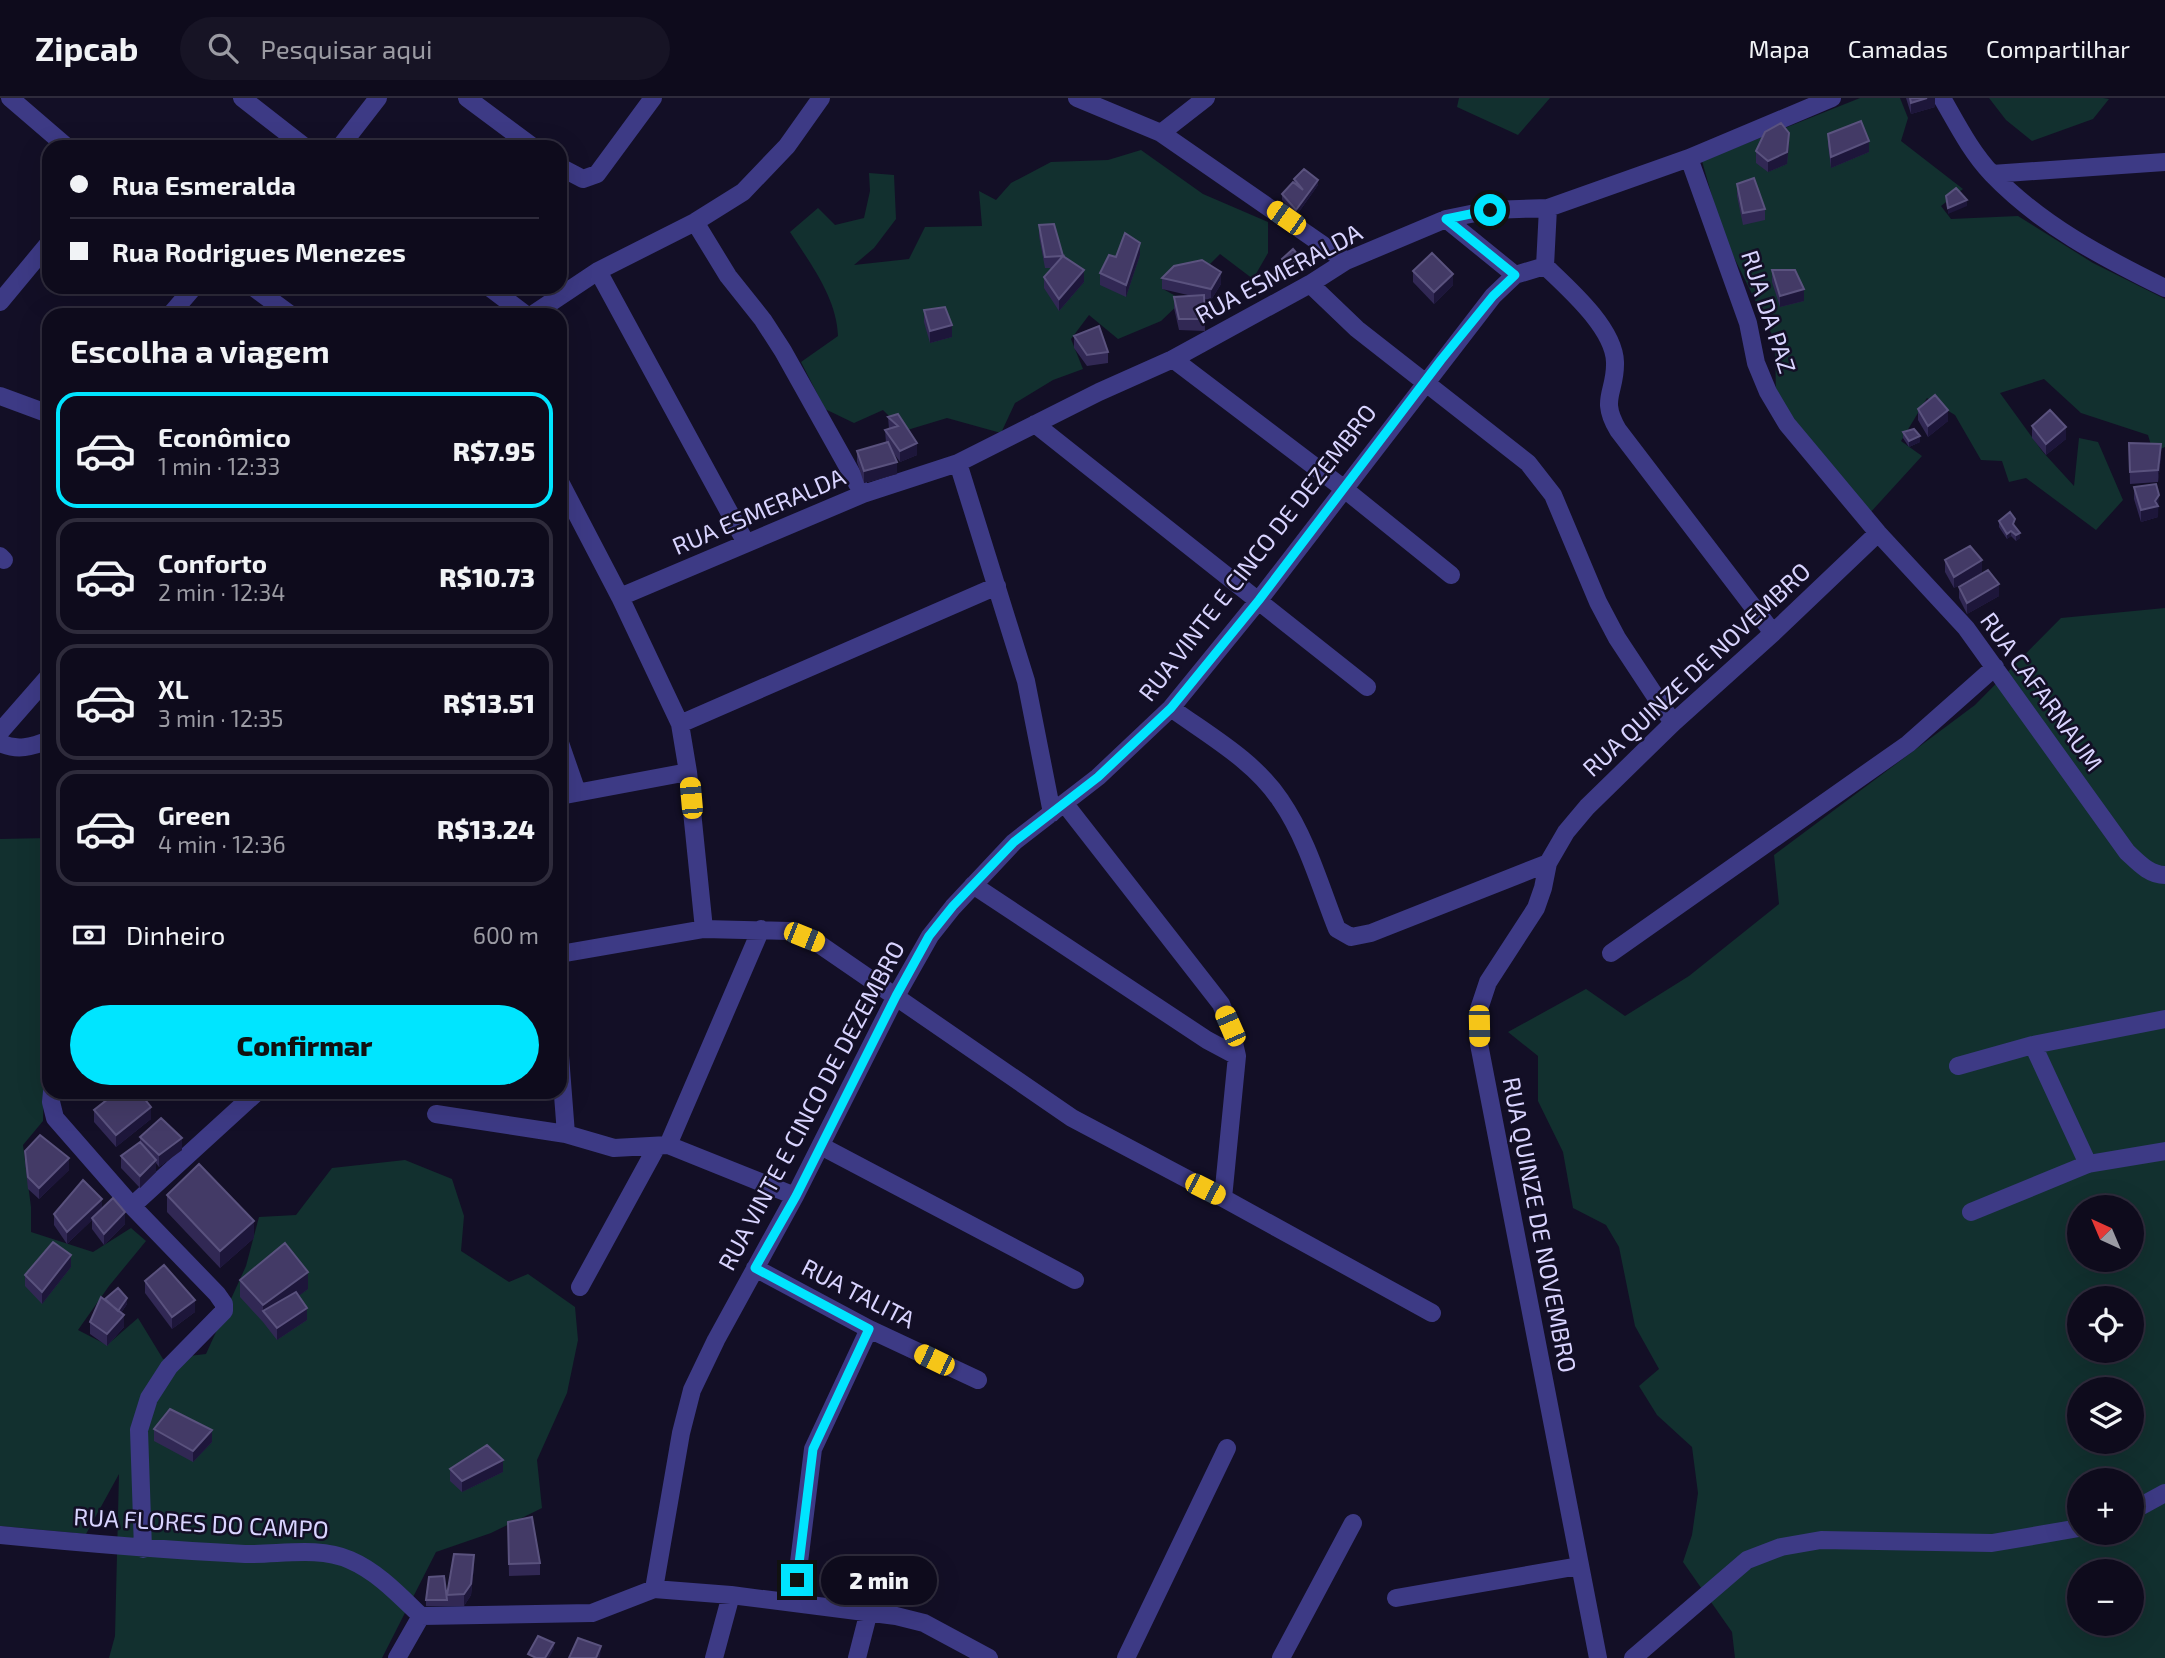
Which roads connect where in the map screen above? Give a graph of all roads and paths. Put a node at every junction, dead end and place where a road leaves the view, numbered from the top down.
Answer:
1 (10, 98) edge
2 (242, 98) edge
3 (378, 98) edge
4 (467, 98) edge
5 (653, 98) edge
6 (821, 98) edge
7 (1077, 98) edge
8 (1206, 98) edge
9 (1832, 98) edge
10 (1942, 98) edge
11 (1161, 134) junction
12 (59, 140) edge
13 (295, 140) edge
14 (345, 140) edge
15 (524, 140) edge
16 (1689, 158) junction
17 (2165, 162) edge
18 (567, 171) edge
19 (1992, 174) junction
20 (1548, 208) junction
21 (1446, 219) junction
22 (695, 222) junction
23 (42, 251) edge
24 (1346, 261) junction
25 (1545, 267) junction
26 (598, 271) junction
27 (1515, 275) junction
28 (1310, 284) junction
29 (2165, 288) edge
30 (567, 292) edge
31 (188, 294) edge
32 (262, 294) edge
33 (498, 294) edge
34 (564, 294) edge
35 (0, 302) edge
36 (176, 308) edge
37 (282, 308) edge
38 (517, 308) edge
39 (542, 308) edge
40 (1172, 359) junction
41 (1424, 382) junction
42 (0, 396) edge
43 (42, 411) edge
44 (1035, 424) junction
45 (958, 463) junction
46 (1343, 488) junction
47 (863, 494) junction
48 (567, 495) edge
49 (1878, 533) junction
50 (746, 543) junction
51 (1451, 575) dead end
52 (997, 586) junction
53 (620, 597) junction
54 (1259, 600) junction
55 (1773, 633) junction
56 (1995, 667) junction
57 (42, 684) edge
58 (1367, 688) dead end
59 (1171, 708) junction
60 (1672, 723) junction
61 (680, 724) junction
62 (6, 726) edge
63 (42, 742) edge
64 (0, 743) edge
65 (688, 772) junction
66 (568, 794) edge
67 (1058, 809) junction
68 (1548, 863) junction
69 (2165, 875) edge
70 (973, 885) junction
71 (704, 929) junction
72 (761, 929) junction
73 (567, 953) edge
74 (1611, 953) dead end
75 (896, 996) junction
76 (2165, 1018) edge
77 (2033, 1045) junction
78 (1237, 1056) junction
79 (1958, 1066) dead end
80 (51, 1099) edge
81 (249, 1099) edge
82 (563, 1099) edge
83 (436, 1114) dead end
84 (566, 1134) junction
85 (662, 1146) junction
86 (821, 1146) junction
87 (2165, 1151) edge
88 (2088, 1164) junction
89 (796, 1196) junction
90 (1223, 1198) junction
91 (132, 1206) junction
92 (1971, 1212) dead end
93 (755, 1268) junction
94 (1075, 1280) dead end
95 (580, 1287) dead end
96 (1432, 1313) dead end
97 (869, 1329) junction
98 (978, 1380) dead end
99 (1227, 1448) dead end
100 (2165, 1493) edge
101 (2144, 1504) edge
102 (1353, 1523) dead end
103 (2067, 1530) edge
104 (0, 1535) edge
105 (143, 1549) junction
106 (1579, 1566) junction
107 (654, 1588) junction
108 (731, 1595) junction
109 (1396, 1598) dead end
110 (794, 1603) junction
111 (869, 1611) junction
112 (421, 1616) junction
113 (397, 1658) edge
114 (714, 1658) edge
115 (857, 1658) edge
116 (989, 1658) edge
117 (1126, 1658) edge
118 (1281, 1658) edge
119 (1598, 1658) edge
120 (1633, 1658) edge

1 - 12 street
2 - 13 street
3 - 14 street
4 - 15 street
5 - 18 street
6 - 22 street
7 - 11 street
8 - 11 street
9 - 16 street, RUA ESMERALDA
10 - 19 street
11 - 24 street
16 - 20 street, RUA ESMERALDA
16 - 49 street, RUA DA PAZ
17 - 19 street
19 - 29 street
20 - 21 street, RUA ESMERALDA
20 - 25 street
21 - 24 street, RUA ESMERALDA
21 - 27 street
22 - 26 street
22 - 47 street
23 - 35 street
24 - 28 street, RUA ESMERALDA
25 - 27 street, RUA VINTE E CINCO DE DEZEMBRO
25 - 55 street
26 - 30 street
26 - 50 street
27 - 41 street, RUA VINTE E CINCO DE DEZEMBRO
28 - 40 street, RUA ESMERALDA
28 - 41 street
31 - 36 street
32 - 37 street
33 - 38 street
34 - 39 street
40 - 44 street, RUA ESMERALDA
40 - 46 street
41 - 46 street, RUA VINTE E CINCO DE DEZEMBRO
41 - 60 street
42 - 43 street
44 - 45 street, RUA ESMERALDA
44 - 54 street
45 - 47 street, RUA ESMERALDA
45 - 52 street
46 - 51 street
46 - 54 street, RUA VINTE E CINCO DE DEZEMBRO
47 - 50 street, RUA ESMERALDA
48 - 53 street
49 - 55 street, RUA QUINZE DE NOVEMBRO
49 - 56 street, RUA CAFARNAUM
50 - 53 street, RUA ESMERALDA
52 - 61 street
52 - 67 street
53 - 61 street
54 - 58 street
54 - 59 street, RUA VINTE E CINCO DE DEZEMBRO
55 - 60 street, RUA QUINZE DE NOVEMBRO
56 - 69 street, RUA CAFARNAUM
56 - 74 street
57 - 62 street
59 - 67 street, RUA VINTE E CINCO DE DEZEMBRO
59 - 68 street
60 - 68 street, RUA QUINZE DE NOVEMBRO
61 - 65 street
63 - 64 street
65 - 66 street
65 - 71 street
67 - 70 street, RUA VINTE E CINCO DE DEZEMBRO
67 - 78 street
68 - 106 street, RUA QUINZE DE NOVEMBRO
70 - 75 street, RUA VINTE E CINCO DE DEZEMBRO
70 - 78 street
71 - 72 street
71 - 73 street
72 - 75 street
72 - 85 street
75 - 86 street, RUA VINTE E CINCO DE DEZEMBRO
75 - 90 street
76 - 77 street
77 - 79 street
77 - 88 street
78 - 90 street
80 - 91 street
81 - 91 street
82 - 84 street
83 - 84 street
84 - 85 street
85 - 89 street
85 - 95 street
86 - 89 street, RUA VINTE E CINCO DE DEZEMBRO
86 - 94 street
87 - 88 street
88 - 92 street
89 - 93 street, RUA VINTE E CINCO DE DEZEMBRO
90 - 96 street
91 - 105 street
93 - 97 street, RUA TALITA
93 - 107 street, RUA VINTE E CINCO DE DEZEMBRO
97 - 98 street, RUA TALITA
97 - 110 street
99 - 117 street
100 - 101 street
102 - 118 street
103 - 120 street
104 - 105 street, RUA FLORES DO CAMPO
105 - 112 street, RUA FLORES DO CAMPO
106 - 109 street
106 - 119 street, RUA QUINZE DE NOVEMBRO
107 - 108 street
107 - 112 street
108 - 110 street
108 - 114 street
110 - 111 street
111 - 115 street
111 - 116 street
112 - 113 street

